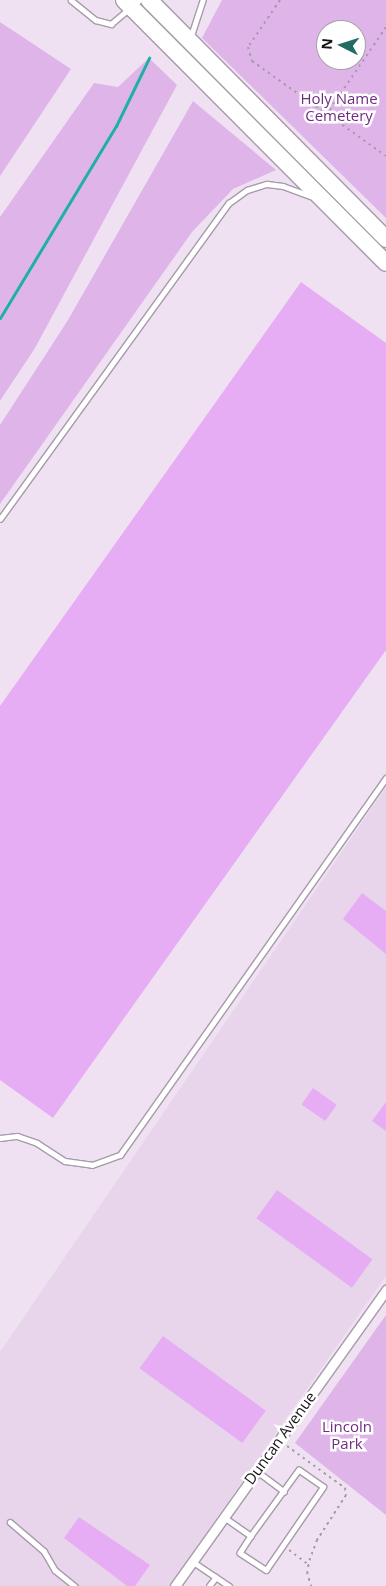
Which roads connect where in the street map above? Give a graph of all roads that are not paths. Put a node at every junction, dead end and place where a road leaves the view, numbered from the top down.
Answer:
1 (71, 0) edge
2 (149, 0) edge
3 (203, 0) edge
4 (132, 3) edge
5 (190, 42) junction
6 (327, 203) junction
7 (386, 239) edge
8 (386, 263) edge
9 (0, 519) edge
10 (386, 778) edge
11 (0, 1138) edge
12 (386, 1290) edge
13 (257, 1471) junction
14 (284, 1491) junction
15 (224, 1517) junction
16 (10, 1522) dead end
17 (251, 1536) junction
18 (192, 1561) junction
19 (216, 1577) junction
20 (75, 1586) edge
21 (175, 1586) edge
22 (209, 1586) edge
23 (229, 1586) edge

1 - 4 lane
2 - 5 highway
3 - 5 lane
4 - 6 highway
5 - 7 highway
6 - 8 highway
6 - 9 lane
10 - 11 lane
12 - 13 street, Duncan Avenue
13 - 14 lane
13 - 15 street, Duncan Avenue
14 - 17 lane
14 - 17 lane
15 - 17 lane
15 - 18 street, Duncan Avenue
16 - 20 lane
18 - 19 lane
18 - 21 street, Duncan Avenue
19 - 22 lane
19 - 23 lane

